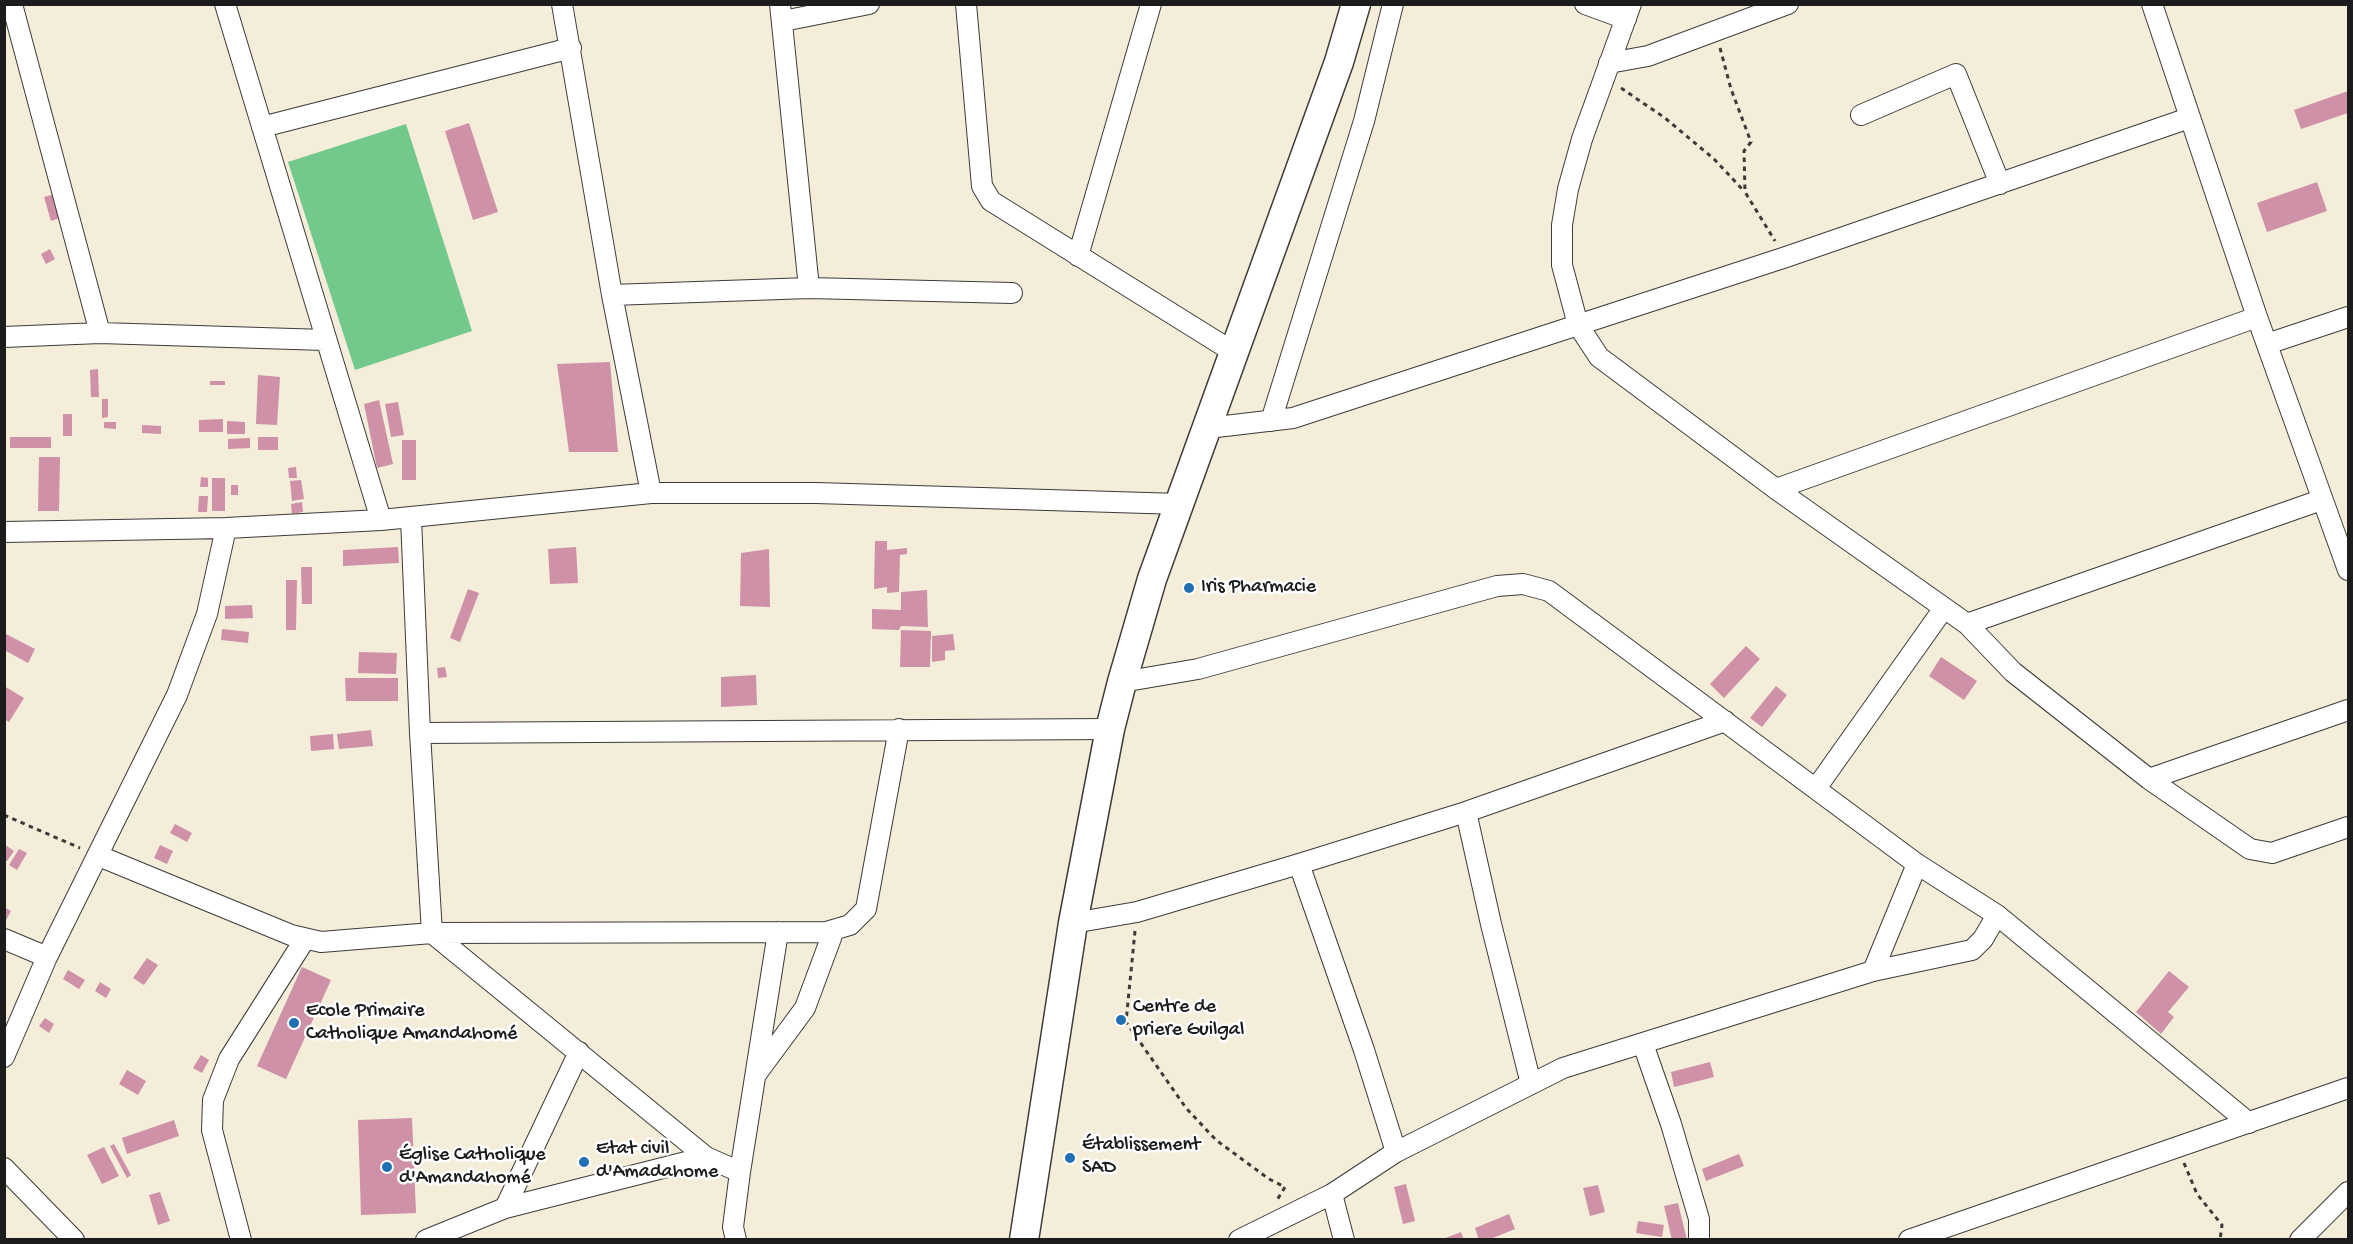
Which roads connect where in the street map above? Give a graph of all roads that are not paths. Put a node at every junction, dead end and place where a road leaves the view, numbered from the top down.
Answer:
1 (12, 4) edge
2 (225, 4) edge
3 (562, 4) edge
4 (869, 4) edge
5 (966, 4) edge
6 (1151, 4) edge
7 (1356, 4) edge
8 (1393, 4) edge
9 (1585, 4) edge
10 (1788, 4) edge
11 (2152, 4) edge
12 (1629, 12) edge
13 (781, 13) edge
14 (571, 48) junction
15 (1607, 69) junction
16 (1861, 115) dead end
17 (2189, 118) junction
18 (262, 127) junction
19 (2000, 184) junction
20 (1078, 256) junction
21 (809, 288) junction
22 (1012, 293) dead end
23 (612, 295) junction
24 (2257, 317) junction
25 (2349, 317) edge
26 (1578, 325) junction
27 (100, 333) junction
28 (4, 337) edge
29 (325, 340) junction
30 (2267, 344) junction
31 (1235, 353) junction
32 (1271, 421) junction
33 (1208, 428) junction
34 (1776, 489) junction
35 (651, 493) junction
36 (2321, 500) junction
37 (1180, 504) junction
38 (411, 518) junction
39 (381, 520) junction
40 (226, 528) junction
41 (4, 532) edge
42 (2349, 570) edge
43 (1944, 608) junction
44 (1966, 624) junction
45 (1122, 682) junction
46 (2349, 710) edge
47 (1725, 721) junction
48 (899, 729) junction
49 (1110, 729) junction
50 (420, 733) junction
51 (2149, 779) junction
52 (1816, 787) junction
53 (1466, 812) junction
54 (2349, 827) edge
55 (99, 856) junction
56 (1299, 864) junction
57 (1917, 864) junction
58 (1997, 915) junction
59 (1073, 923) junction
60 (834, 930) junction
61 (432, 933) junction
62 (778, 933) junction
63 (4, 939) edge
64 (305, 939) junction
65 (47, 957) junction
66 (1873, 971) junction
67 (1643, 1044) junction
68 (579, 1052) junction
69 (4, 1057) edge
70 (755, 1075) junction
71 (1532, 1084) junction
72 (2349, 1088) edge
73 (2249, 1123) junction
74 (1396, 1152) junction
75 (706, 1157) junction
76 (4, 1168) edge
77 (740, 1172) junction
78 (2349, 1192) edge
79 (1332, 1194) junction
80 (505, 1208) junction
81 (74, 1239) edge
82 (241, 1239) edge
83 (426, 1239) edge
84 (736, 1239) edge
85 (1024, 1239) edge
86 (1239, 1239) edge
87 (1344, 1239) edge
88 (1699, 1239) edge
89 (1909, 1239) edge
90 (2301, 1239) edge

1 - 27 street
2 - 18 street
3 - 14 street
4 - 13 street
5 - 20 street
6 - 20 street
7 - 31 street
8 - 32 street
9 - 12 street
10 - 15 street
11 - 17 street
12 - 15 street
13 - 21 street
14 - 18 street
14 - 23 street
15 - 26 street
16 - 19 street
17 - 19 street
17 - 24 street
18 - 29 street
19 - 26 street
20 - 31 street
21 - 22 street
21 - 23 street
23 - 35 street
24 - 30 street
24 - 34 street
25 - 30 street
26 - 32 street
26 - 34 street
27 - 28 street
27 - 29 street
29 - 39 street
30 - 36 street
31 - 33 street
32 - 33 street
33 - 37 street
34 - 43 street
35 - 37 street
35 - 38 street
36 - 42 street
36 - 44 street
37 - 45 street
38 - 39 street
38 - 50 street
39 - 40 street
40 - 41 street
40 - 55 street
43 - 44 street
43 - 52 street
44 - 51 street
45 - 47 street
45 - 49 street
46 - 51 street
47 - 52 street
47 - 53 street
48 - 49 street
48 - 50 street
48 - 60 street
49 - 59 street
50 - 61 street
51 - 54 street
52 - 57 street
53 - 56 street
53 - 71 street
55 - 64 street
55 - 65 street
56 - 59 street
56 - 74 street
57 - 58 street
57 - 66 street
58 - 66 street
58 - 73 street
59 - 85 street
60 - 62 street
60 - 70 street
61 - 62 street
61 - 64 street
61 - 68 street
62 - 70 street
63 - 65 street
64 - 82 street
65 - 69 street
66 - 67 street
67 - 71 street
67 - 88 street
68 - 75 street
68 - 80 street
70 - 77 street
71 - 74 street
72 - 73 street
73 - 89 street
74 - 79 street
75 - 77 street
75 - 80 street
76 - 81 street
77 - 84 street
78 - 90 street
79 - 86 street
79 - 87 street
80 - 83 street

